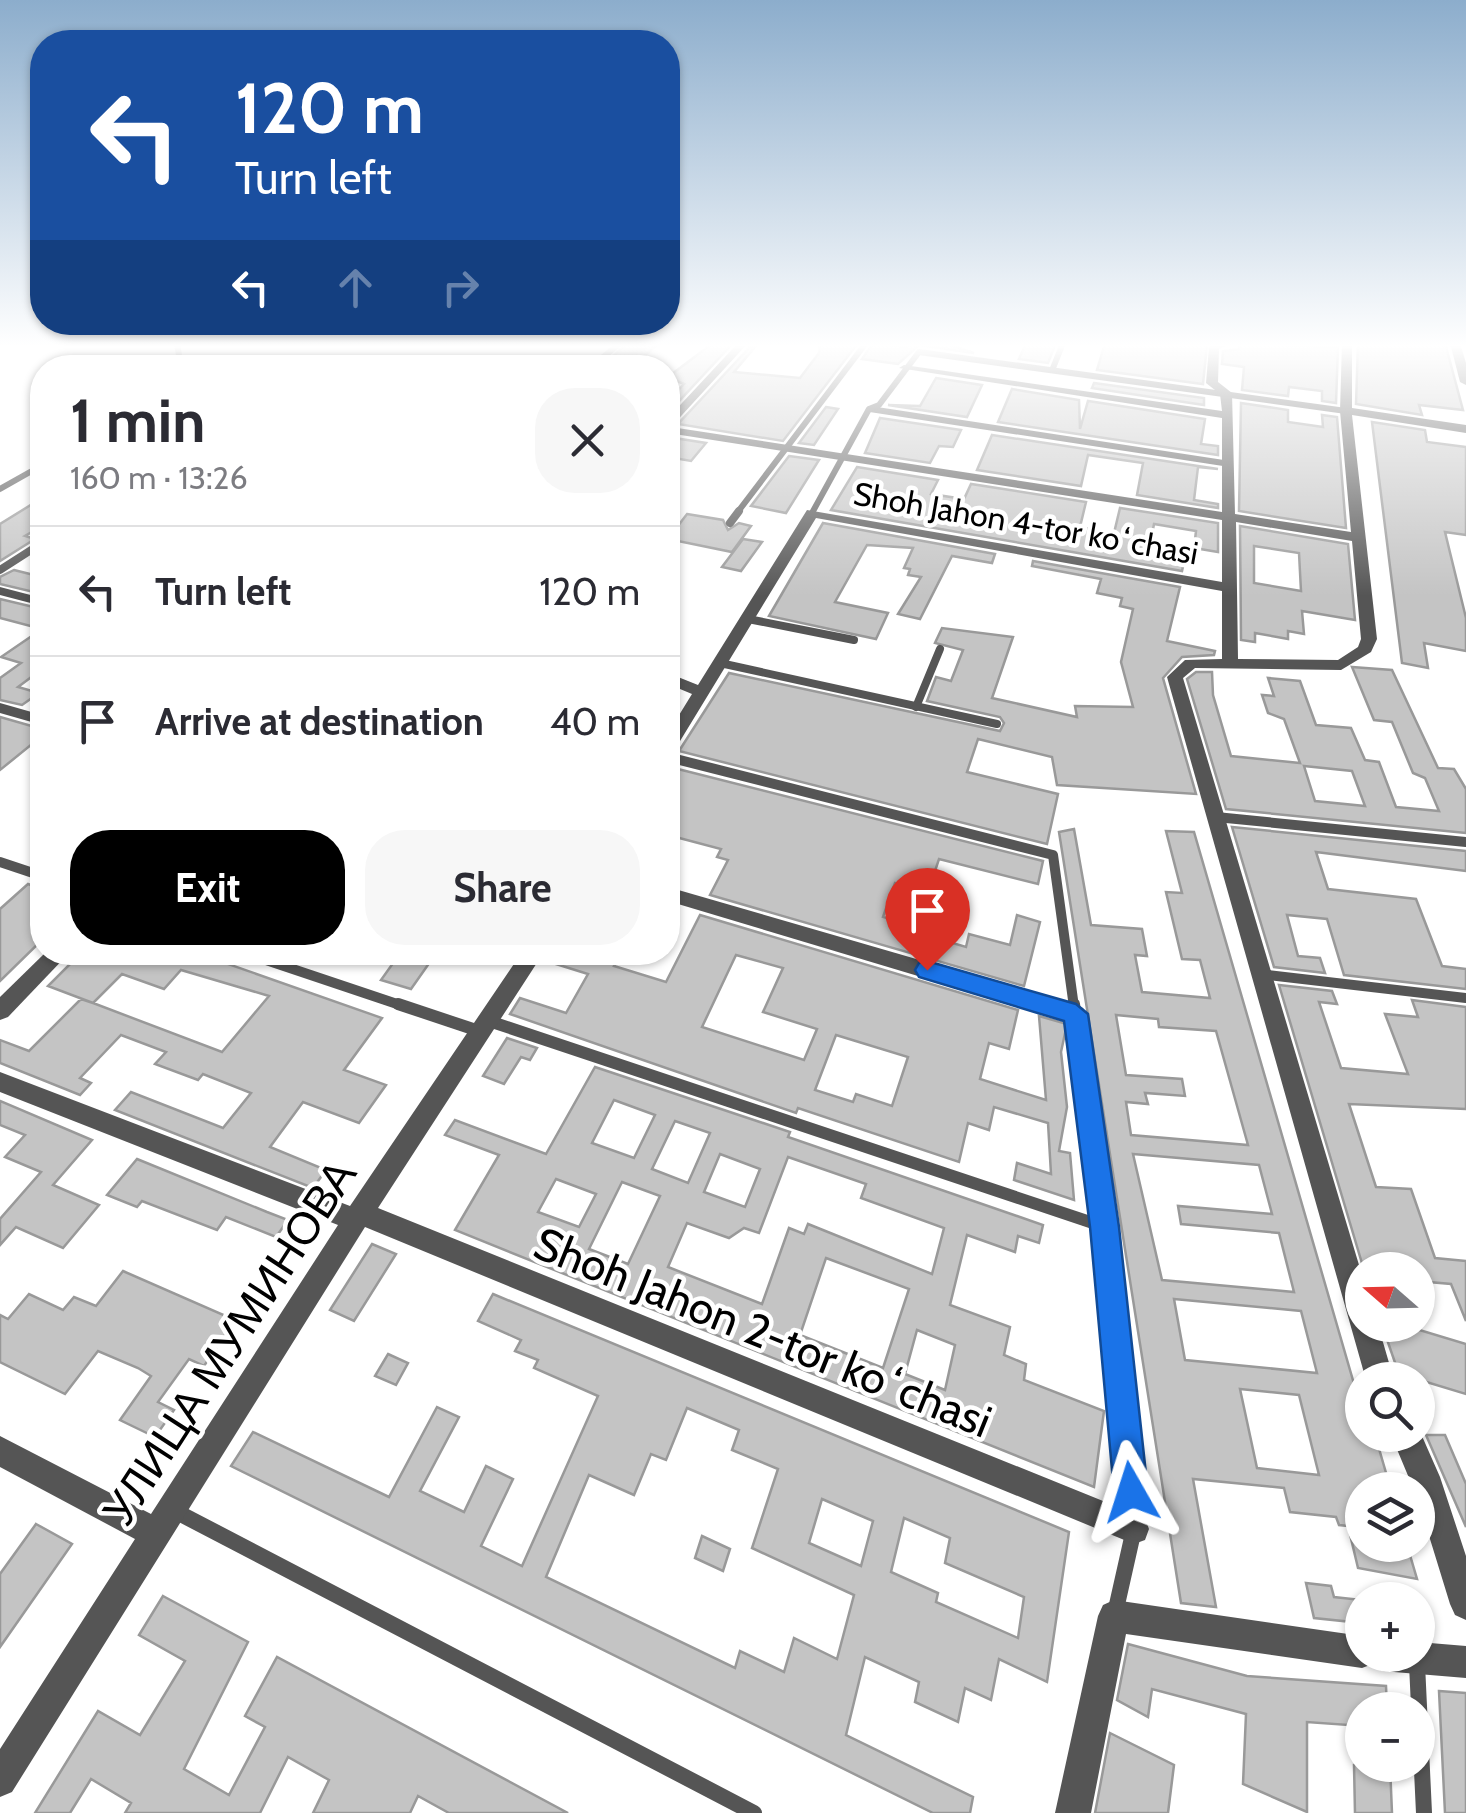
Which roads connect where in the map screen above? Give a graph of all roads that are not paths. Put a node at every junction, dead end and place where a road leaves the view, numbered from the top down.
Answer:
1 (801, 428) edge
2 (858, 428) edge
3 (991, 428) edge
4 (1229, 428) edge
5 (1348, 428) edge
6 (680, 429) edge
7 (785, 449) junction
8 (840, 456) junction
9 (1230, 464) junction
10 (30, 472) dead end
11 (0, 489) edge
12 (812, 513) junction
13 (1232, 520) junction
14 (730, 524) dead end
15 (1360, 538) junction
16 (30, 551) edge
17 (0, 570) edge
18 (1231, 588) junction
19 (0, 590) edge
20 (30, 599) edge
21 (748, 618) junction
22 (854, 640) dead end
23 (940, 649) dead end
24 (720, 663) junction
25 (1230, 666) junction
26 (680, 683) edge
27 (701, 692) junction
28 (916, 707) junction
29 (0, 708) edge
30 (30, 717) edge
31 (997, 724) dead end
32 (680, 726) edge
33 (680, 760) edge
34 (1216, 817) junction
35 (1466, 842) edge
36 (0, 862) edge
37 (30, 872) edge
38 (680, 898) edge
39 (47, 965) edge
40 (285, 965) edge
41 (526, 965) edge
42 (1259, 974) junction
43 (1466, 998) edge
44 (0, 1011) edge
45 (1076, 1014) junction
46 (486, 1026) junction
47 (0, 1082) edge
48 (358, 1216) junction
49 (1105, 1227) junction
50 (1375, 1362) edge
51 (0, 1451) edge
52 (1414, 1452) edge
53 (165, 1522) junction
54 (1134, 1529) junction
55 (1466, 1604) edge
56 (1114, 1616) junction
57 (1345, 1650) edge
58 (1435, 1661) edge
59 (1466, 1662) edge
60 (1417, 1672) edge
61 (0, 1780) edge
62 (754, 1813) edge
63 (1073, 1813) edge
64 (1424, 1813) edge

1 - 7 lane
2 - 8 lane
3 - 9 lane
4 - 9 street
5 - 15 street
6 - 7 street
7 - 8 street
7 - 14 lane
8 - 12 lane
8 - 13 street
9 - 13 street
10 - 11 lane
12 - 18 street, Shoh Jahon 4-tor koʻchasi
12 - 21 street
13 - 15 street
13 - 18 street
15 - 25 street
16 - 17 lane
18 - 25 street
19 - 20 street
21 - 22 lane
21 - 24 street
23 - 28 lane
24 - 27 street
24 - 28 lane
25 - 34 street
26 - 27 street
27 - 32 street
28 - 31 lane
29 - 30 street
33 - 45 lane
34 - 35 lane
34 - 42 street
36 - 37 lane
38 - 45 street
39 - 44 street
40 - 46 lane
41 - 46 street, УЛИЦА МУМИНОВА
42 - 43 lane
42 - 50 street
45 - 49 lane
46 - 48 street, УЛИЦА МУМИНОВА
46 - 49 lane
47 - 48 street, Shoh Jahon 2-tor koʻchasi
48 - 53 street, УЛИЦА МУМИНОВА
48 - 54 street, Shoh Jahon 2-tor koʻchasi
49 - 54 lane
51 - 53 street
52 - 55 street
53 - 61 street, УЛИЦА МУМИНОВА
53 - 62 lane
54 - 56 lane
56 - 57 street
56 - 63 street
58 - 59 street
60 - 64 lane

